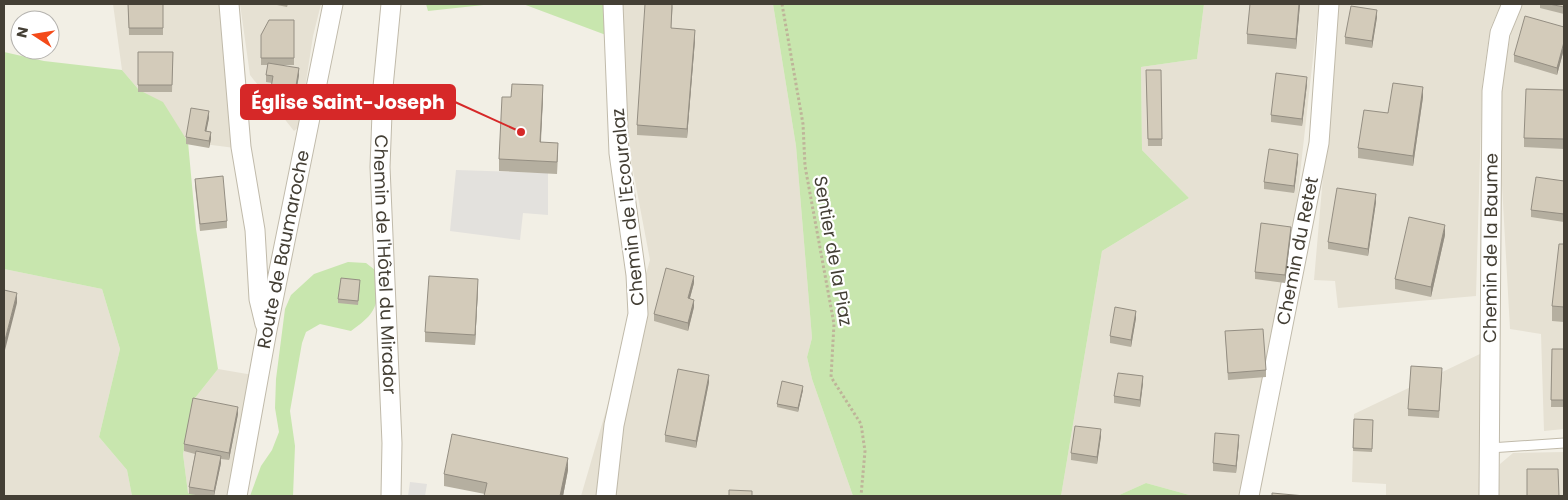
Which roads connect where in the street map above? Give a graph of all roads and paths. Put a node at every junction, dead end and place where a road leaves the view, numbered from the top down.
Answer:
1 (229, 4) edge
2 (333, 4) edge
3 (391, 4) edge
4 (613, 4) edge
5 (782, 4) edge
6 (1329, 4) edge
7 (1512, 4) edge
8 (267, 330) junction
9 (1564, 443) edge
10 (1490, 448) junction
11 (237, 496) edge
12 (391, 496) edge
13 (606, 496) edge
14 (861, 496) edge
15 (1249, 496) edge
16 (1489, 496) edge

1 - 8 street
2 - 8 street, Route de Baumaroche
3 - 12 street, Chemin de l'Hôtel du Mirador
4 - 13 street, Chemin de l'Ecouralaz
5 - 14 path, Sentier de la Piaz
6 - 15 street, Chemin du Retet
7 - 10 street, Chemin de la Baume
8 - 11 street, Route de Baumaroche
9 - 10 lane
10 - 16 street, Chemin de la Baume

